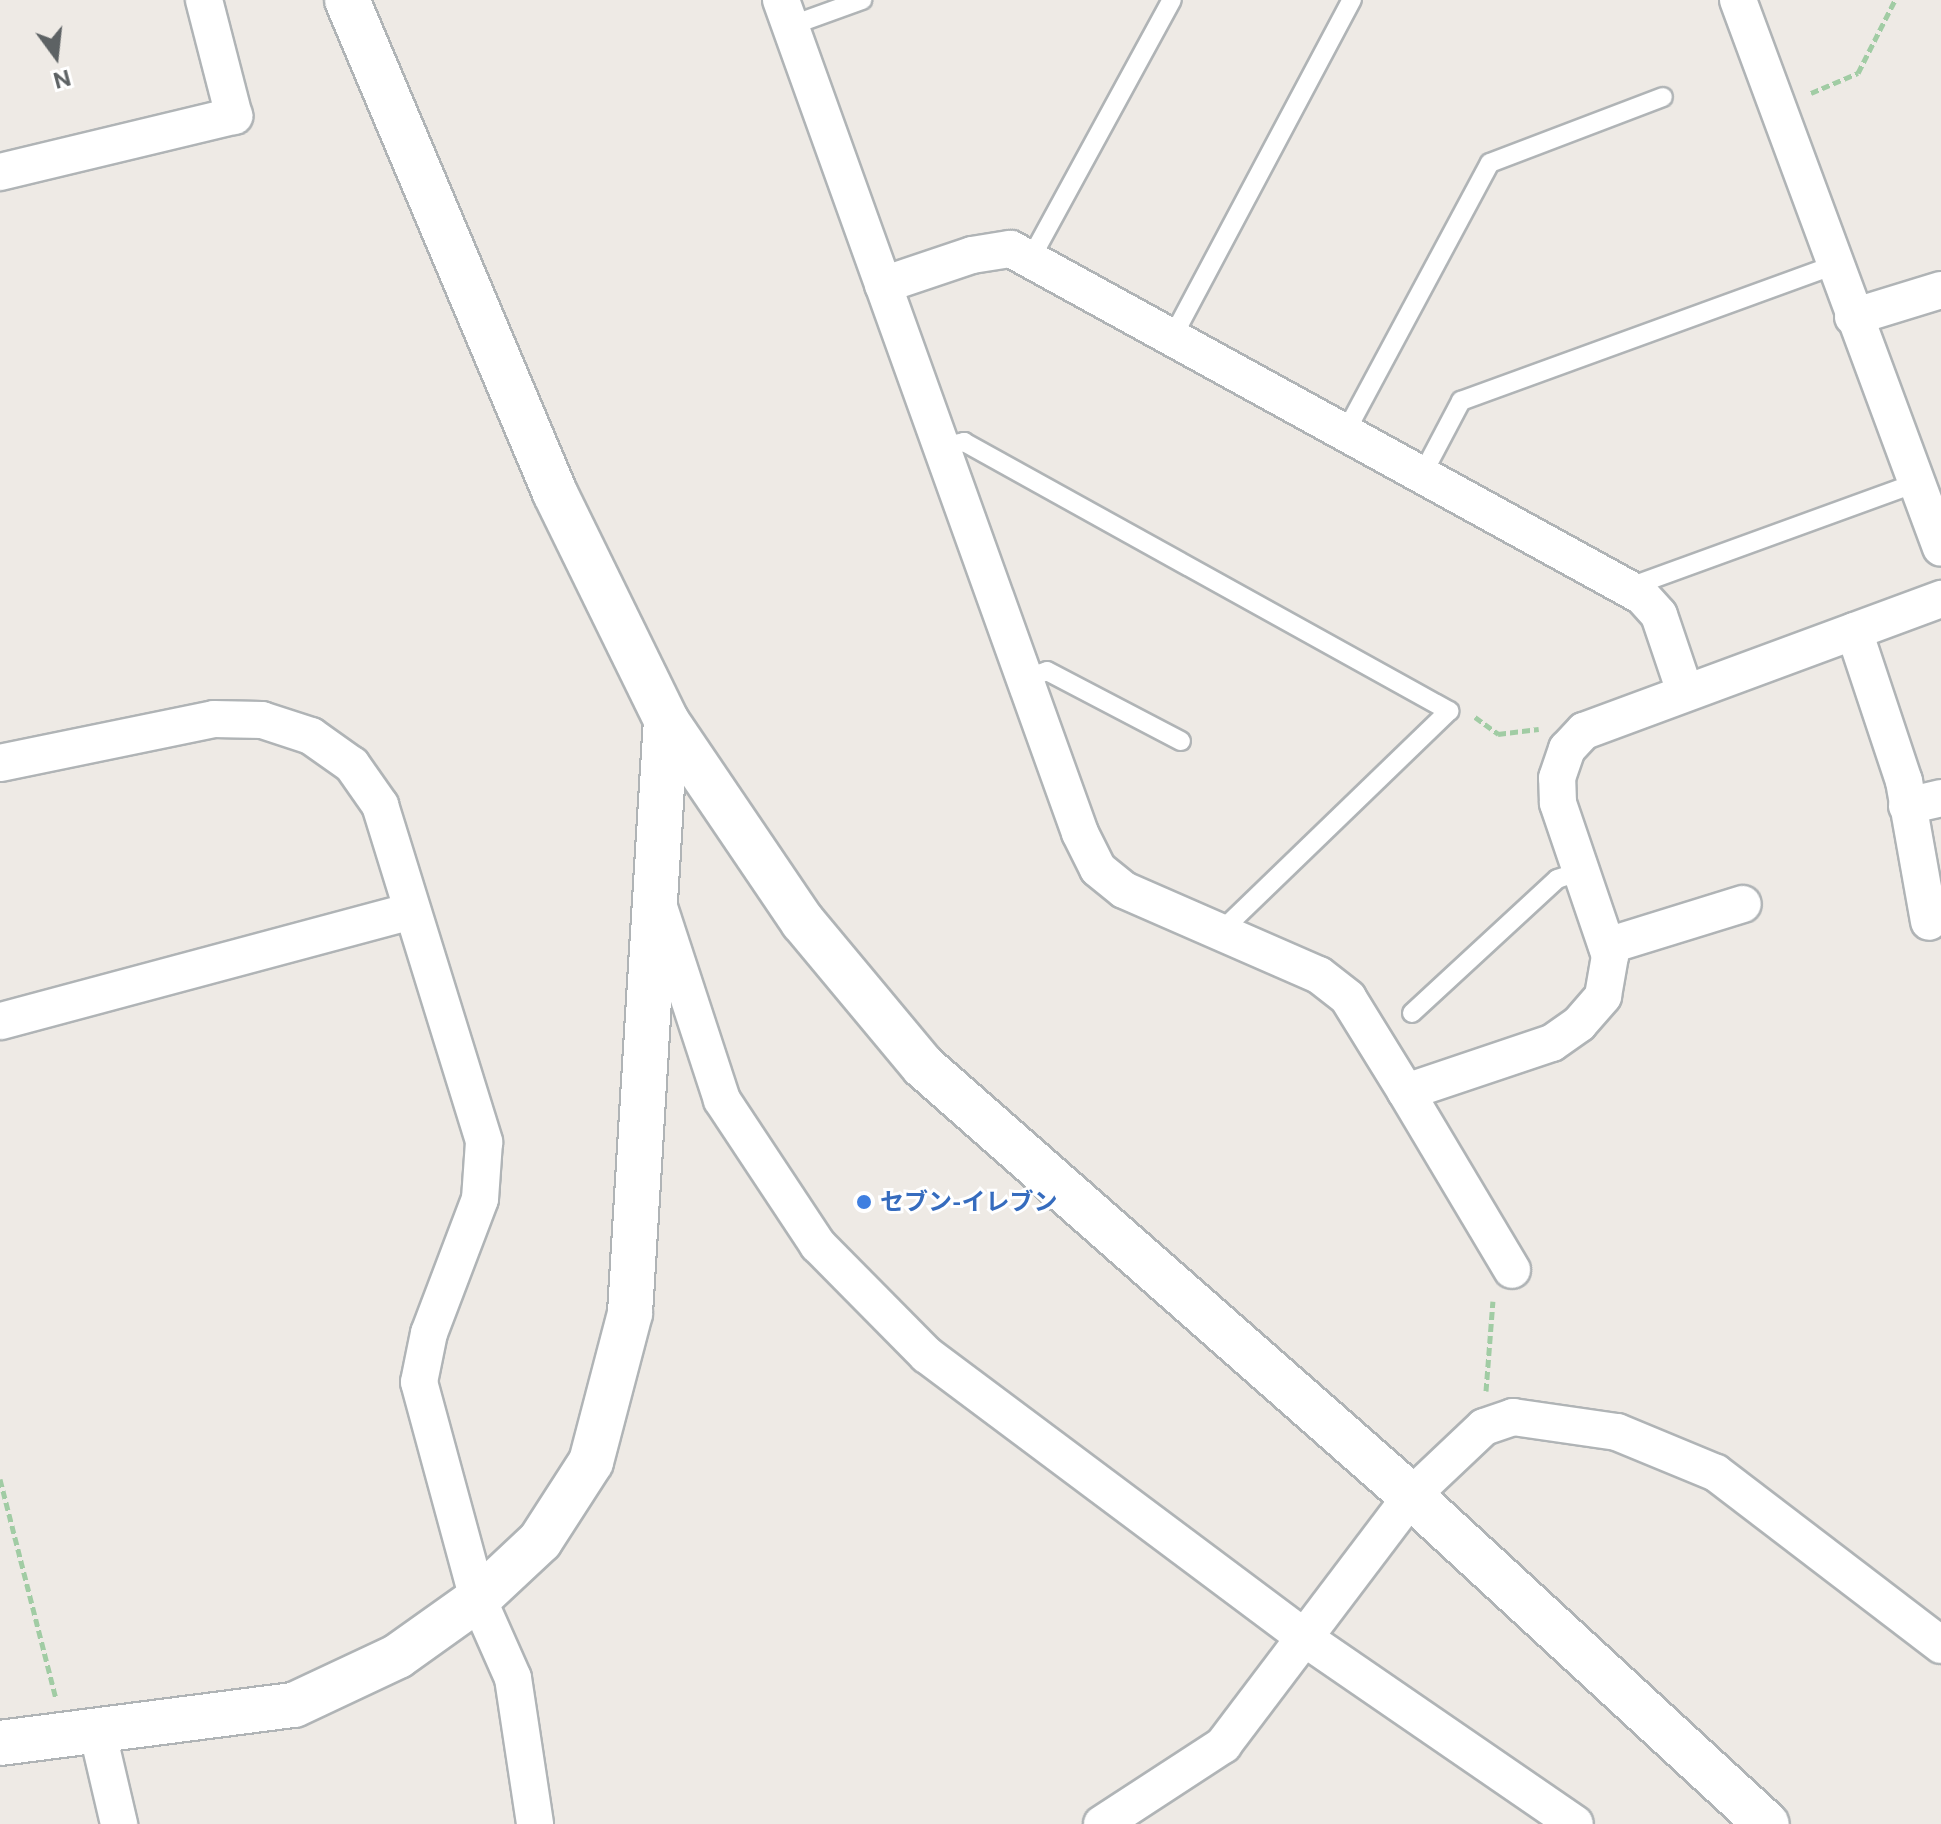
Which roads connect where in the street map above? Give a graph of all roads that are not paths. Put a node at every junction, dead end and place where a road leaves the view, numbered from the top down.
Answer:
1 (204, 0) edge
2 (347, 0) edge
3 (862, 0) edge
4 (1172, 0) edge
5 (1352, 0) edge
6 (1738, 0) edge
7 (786, 13) edge
8 (1663, 97) dead end
9 (0, 172) edge
10 (1030, 260) junction
11 (1835, 265) junction
12 (883, 285) junction
13 (1941, 290) edge
14 (1853, 317) junction
15 (1172, 338) junction
16 (1345, 433) junction
17 (941, 447) junction
18 (1422, 475) junction
19 (1916, 483) junction
20 (1941, 548) edge
21 (1628, 588) junction
22 (1941, 599) edge
23 (1854, 631) junction
24 (1024, 679) junction
25 (1685, 692) junction
26 (666, 720) junction
27 (1181, 741) dead end
28 (1, 759) edge
29 (1941, 798) edge
30 (1907, 806) junction
31 (1581, 871) junction
32 (654, 891) junction
33 (1743, 904) dead end
34 (412, 911) junction
35 (1929, 922) dead end
36 (1220, 932) junction
37 (1607, 946) junction
38 (1412, 1013) dead end
39 (1, 1021) edge
40 (1406, 1092) junction
41 (1502, 1283) road end
42 (1411, 1496) junction
43 (478, 1599) junction
44 (1306, 1639) junction
45 (1941, 1645) edge
46 (81, 1732) junction
47 (0, 1743) edge
48 (119, 1824) edge
49 (535, 1824) edge
50 (1102, 1824) edge
51 (1575, 1824) edge
52 (1767, 1824) edge

1 - 9 street
2 - 26 street
3 - 7 lane
4 - 10 lane
5 - 15 lane
6 - 11 street
7 - 12 street
8 - 16 lane
10 - 12 street
10 - 15 street
11 - 14 street
11 - 18 lane
12 - 17 street
13 - 14 street
14 - 19 street
15 - 16 street
16 - 18 street
17 - 24 street
17 - 36 lane
18 - 21 street
19 - 20 street
19 - 21 lane
21 - 25 street
22 - 23 street
23 - 25 street
23 - 30 street
24 - 27 lane
24 - 36 street
25 - 31 street
26 - 32 street
26 - 42 street
28 - 34 street
29 - 30 street
30 - 35 street
31 - 37 street
31 - 38 lane
32 - 43 street
32 - 44 street
33 - 37 street
34 - 39 street
34 - 43 street
36 - 40 street
37 - 40 street
40 - 41 street
42 - 44 street
42 - 45 street
42 - 52 street
43 - 46 street
43 - 49 street
44 - 50 street
44 - 51 street
46 - 47 street
46 - 48 street

